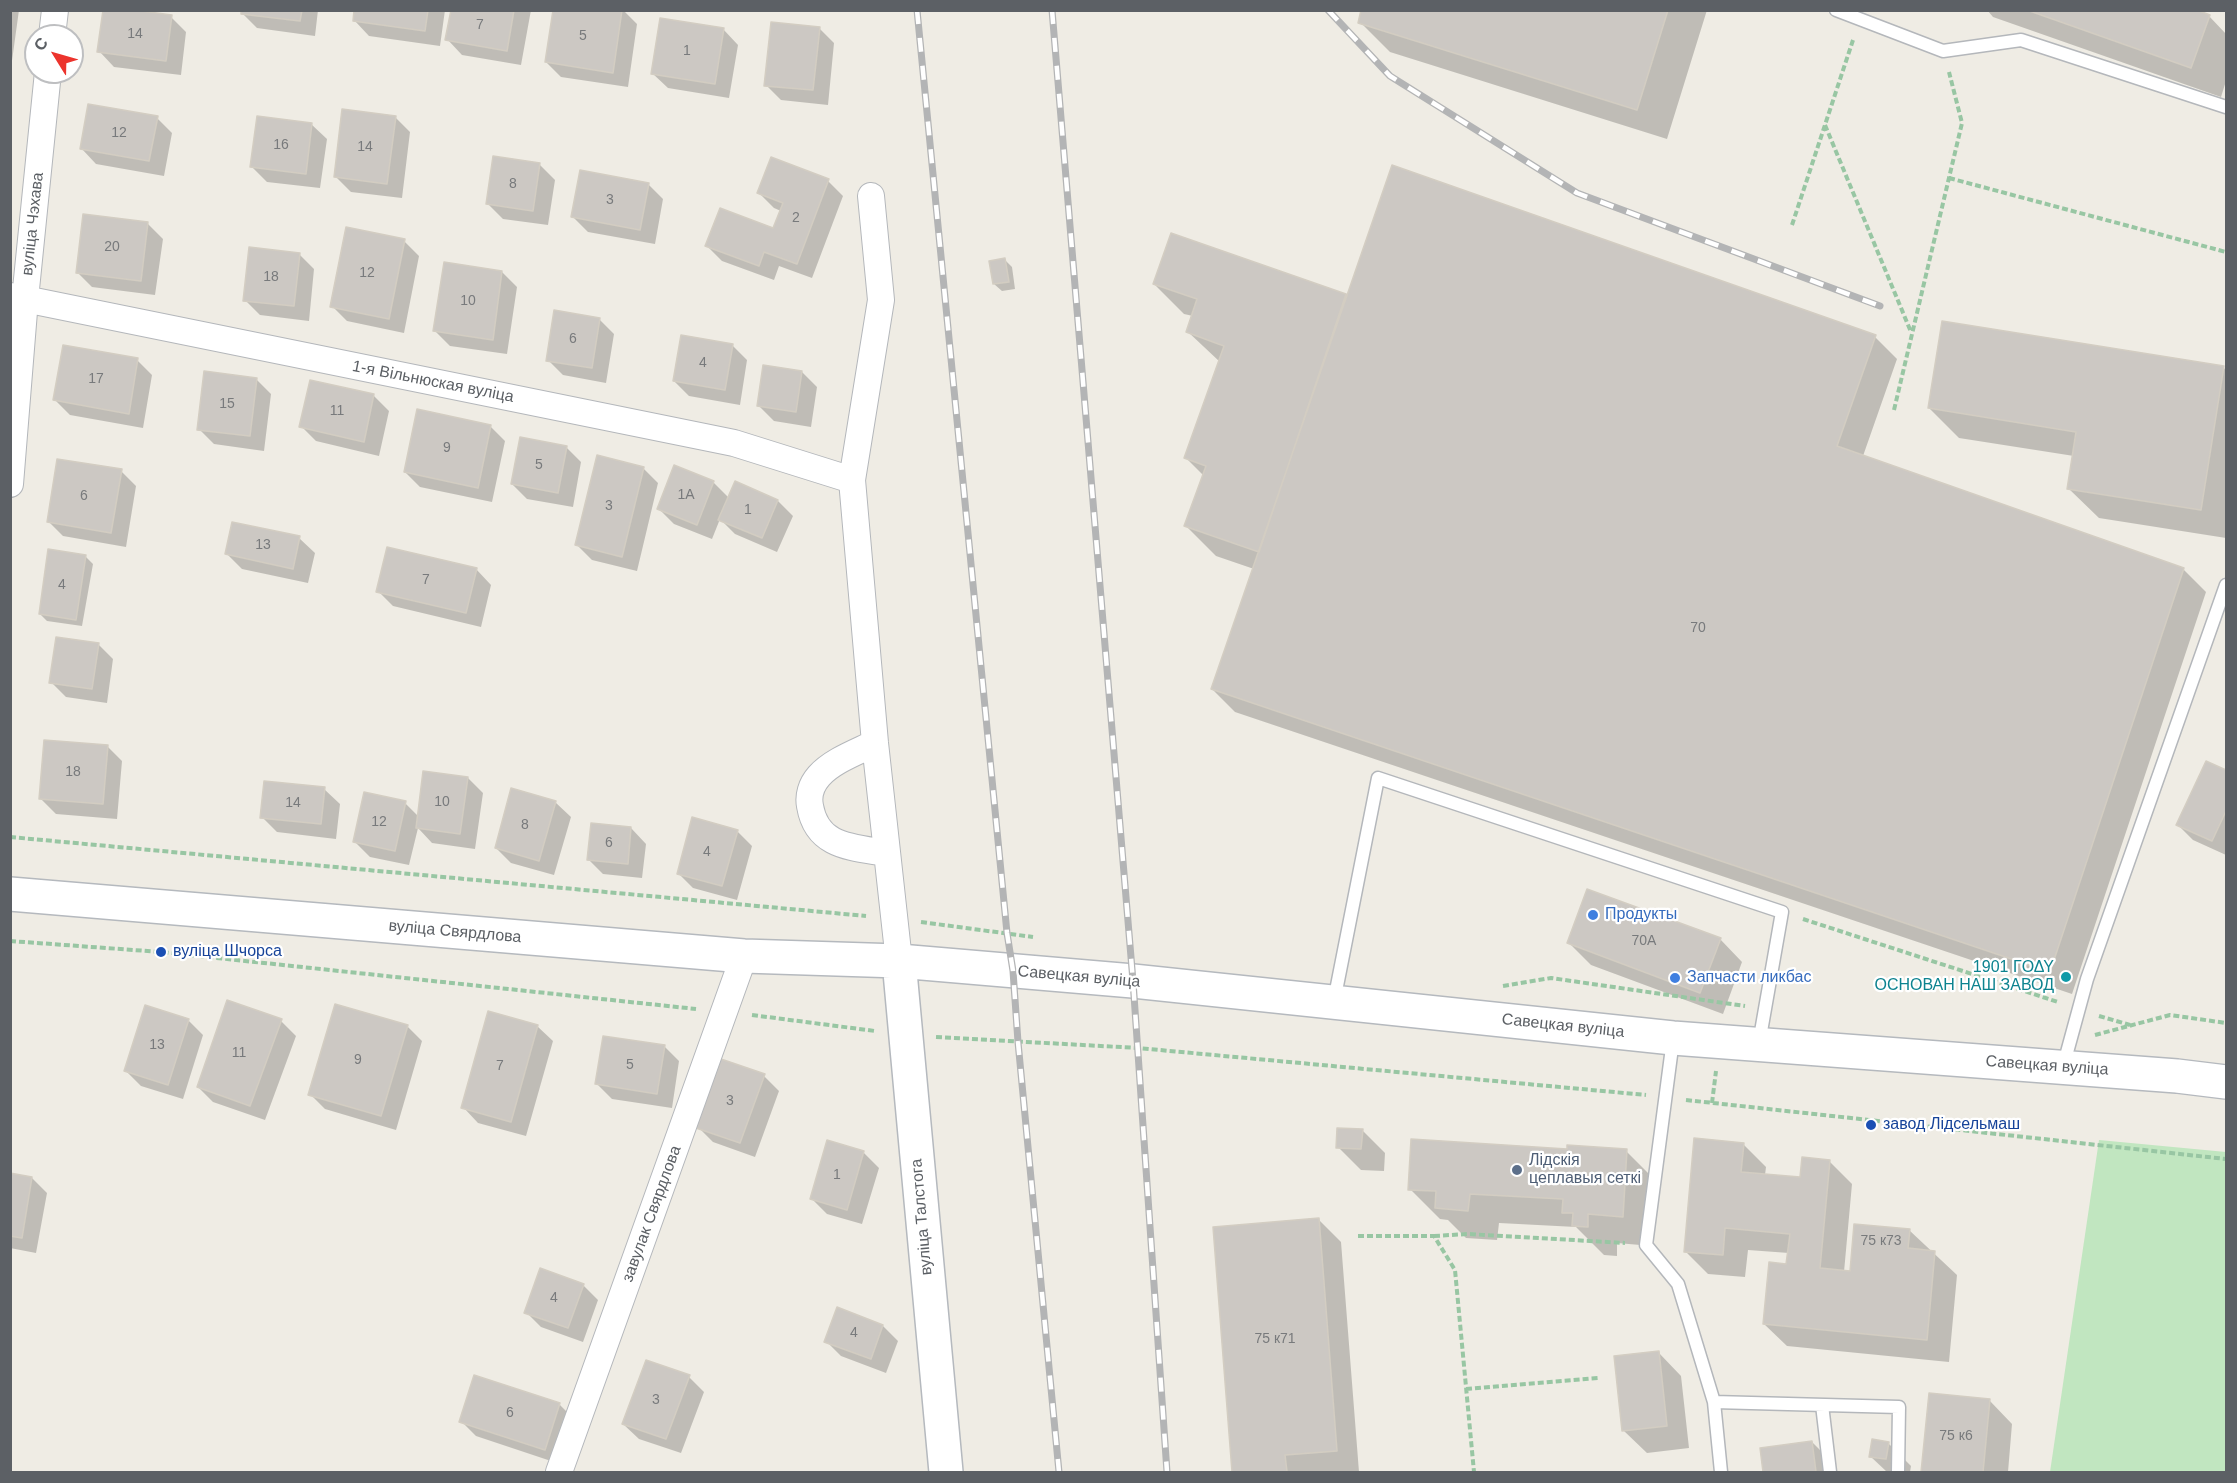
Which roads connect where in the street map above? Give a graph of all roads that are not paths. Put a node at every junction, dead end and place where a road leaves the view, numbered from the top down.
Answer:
1 (1836, 10) edge
2 (46, 84) edge
3 (2226, 107) edge
4 (871, 196) dead end
5 (18, 298) edge
6 (852, 480) junction
7 (10, 484) edge
8 (2226, 585) edge
9 (875, 743) junction
10 (886, 853) junction
11 (10, 894) edge
12 (744, 956) junction
13 (899, 961) junction
14 (1334, 1002) junction
15 (1673, 1038) junction
16 (1758, 1044) junction
17 (2066, 1054) junction
18 (2226, 1082) edge
19 (1714, 1402) junction
20 (1822, 1405) junction
21 (559, 1473) edge
22 (946, 1473) edge
23 (1721, 1473) edge
24 (1830, 1473) edge
25 (1898, 1473) edge

1 - 3 lane
2 - 5 street, вуліца Чэхава
4 - 6 street
5 - 6 street, 1-я Вільнюская вуліца
5 - 7 street, вуліца Чэхава
6 - 9 street
8 - 17 lane
9 - 10 street
9 - 10 street
10 - 13 street
11 - 12 main road, вуліца Свярдлова
12 - 13 main road, вуліца Свярдлова
12 - 21 street, завулак Свярдлова
13 - 14 main road, Савецкая вуліца
13 - 22 main road, вуліца Талстога
14 - 15 main road, Савецкая вуліца
14 - 16 lane
15 - 16 main road, Савецкая вуліца
15 - 19 lane
16 - 17 main road, Савецкая вуліца
17 - 18 main road, Савецкая вуліца
19 - 20 lane
19 - 23 lane
20 - 24 lane
20 - 25 lane

